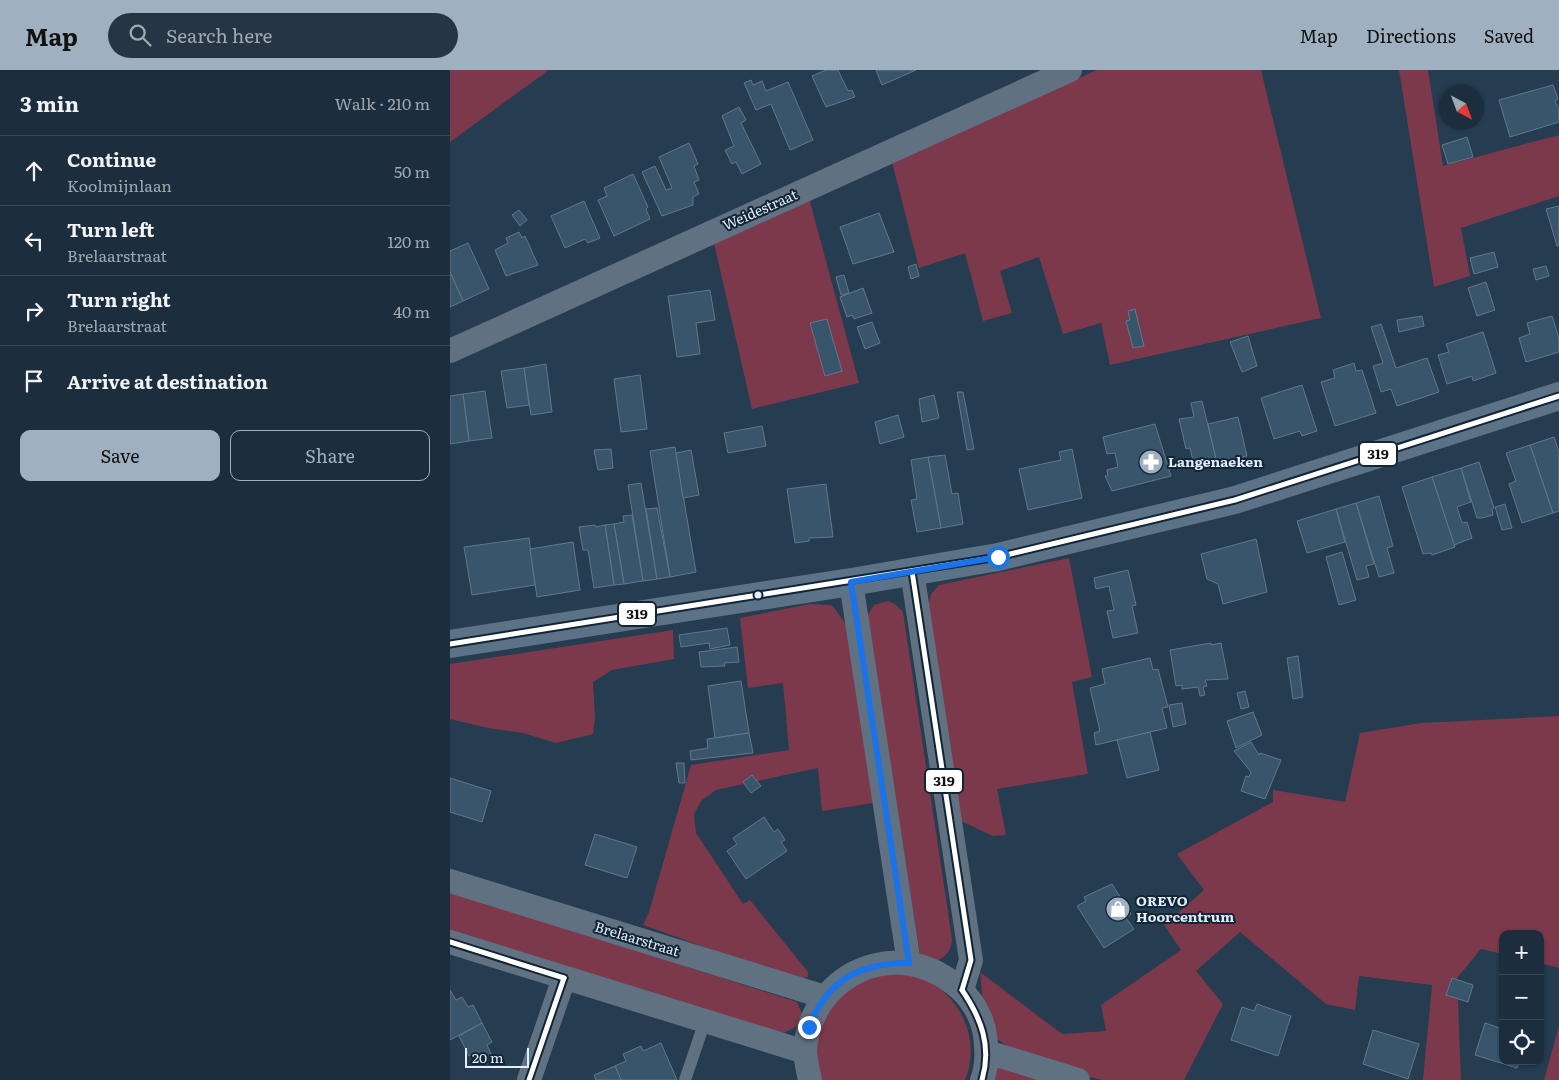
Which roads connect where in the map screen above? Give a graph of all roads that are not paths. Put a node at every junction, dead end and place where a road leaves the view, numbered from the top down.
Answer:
1 (1070, 70) edge
2 (450, 351) edge
3 (1559, 396) edge
4 (912, 571) junction
5 (851, 582) junction
6 (450, 644) edge
7 (450, 881) edge
8 (450, 942) edge
9 (909, 963) junction
10 (564, 978) junction
11 (962, 990) junction
12 (824, 997) junction
13 (705, 1021) junction
14 (805, 1052) junction
15 (987, 1052) junction
16 (529, 1080) edge
17 (685, 1080) edge
18 (810, 1080) edge
19 (982, 1080) edge
20 (1078, 1080) edge

1 - 2 street, Weidestraat
3 - 4 street
4 - 5 street
4 - 11 street
5 - 6 street
5 - 9 street
7 - 12 street, Brelaarstraat
8 - 10 street
9 - 11 street
9 - 12 street
10 - 13 street
10 - 16 street
11 - 15 street
12 - 14 street
13 - 14 street
13 - 17 lane
14 - 18 street
15 - 19 street
15 - 20 street

